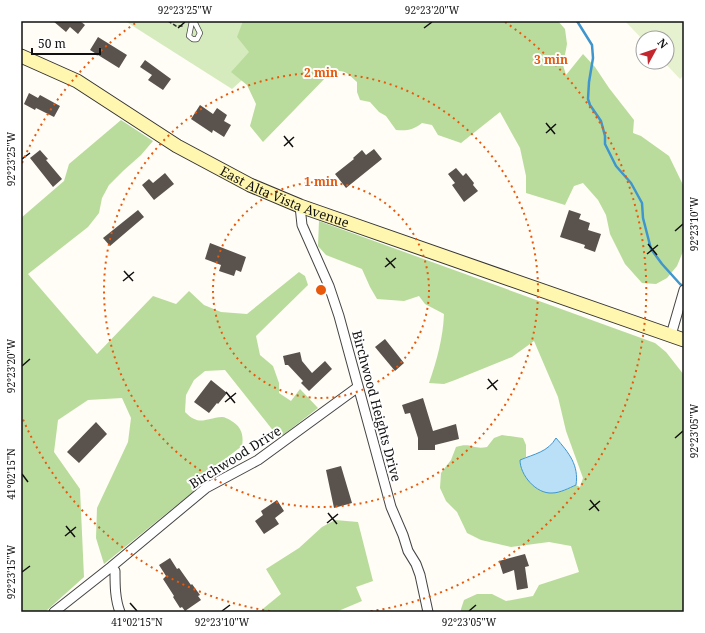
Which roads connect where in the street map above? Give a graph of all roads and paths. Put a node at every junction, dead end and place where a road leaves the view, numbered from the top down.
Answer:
1 (168, 21) edge
2 (193, 22) edge
3 (21, 56) edge
4 (300, 206) junction
5 (684, 290) edge
6 (671, 335) junction
7 (684, 340) edge
8 (358, 387) junction
9 (111, 567) junction
10 (54, 612) edge
11 (120, 612) edge
12 (428, 612) edge

1 - 2 path
3 - 4 main road, East Alta Vista Avenue
4 - 6 main road, East Alta Vista Avenue
4 - 8 street, Birchwood Heights Drive
5 - 6 street
6 - 7 main road, East Alta Vista Avenue
8 - 9 street, Birchwood Drive
8 - 12 street, Birchwood Heights Drive
9 - 10 street, Birchwood Drive
9 - 11 street

